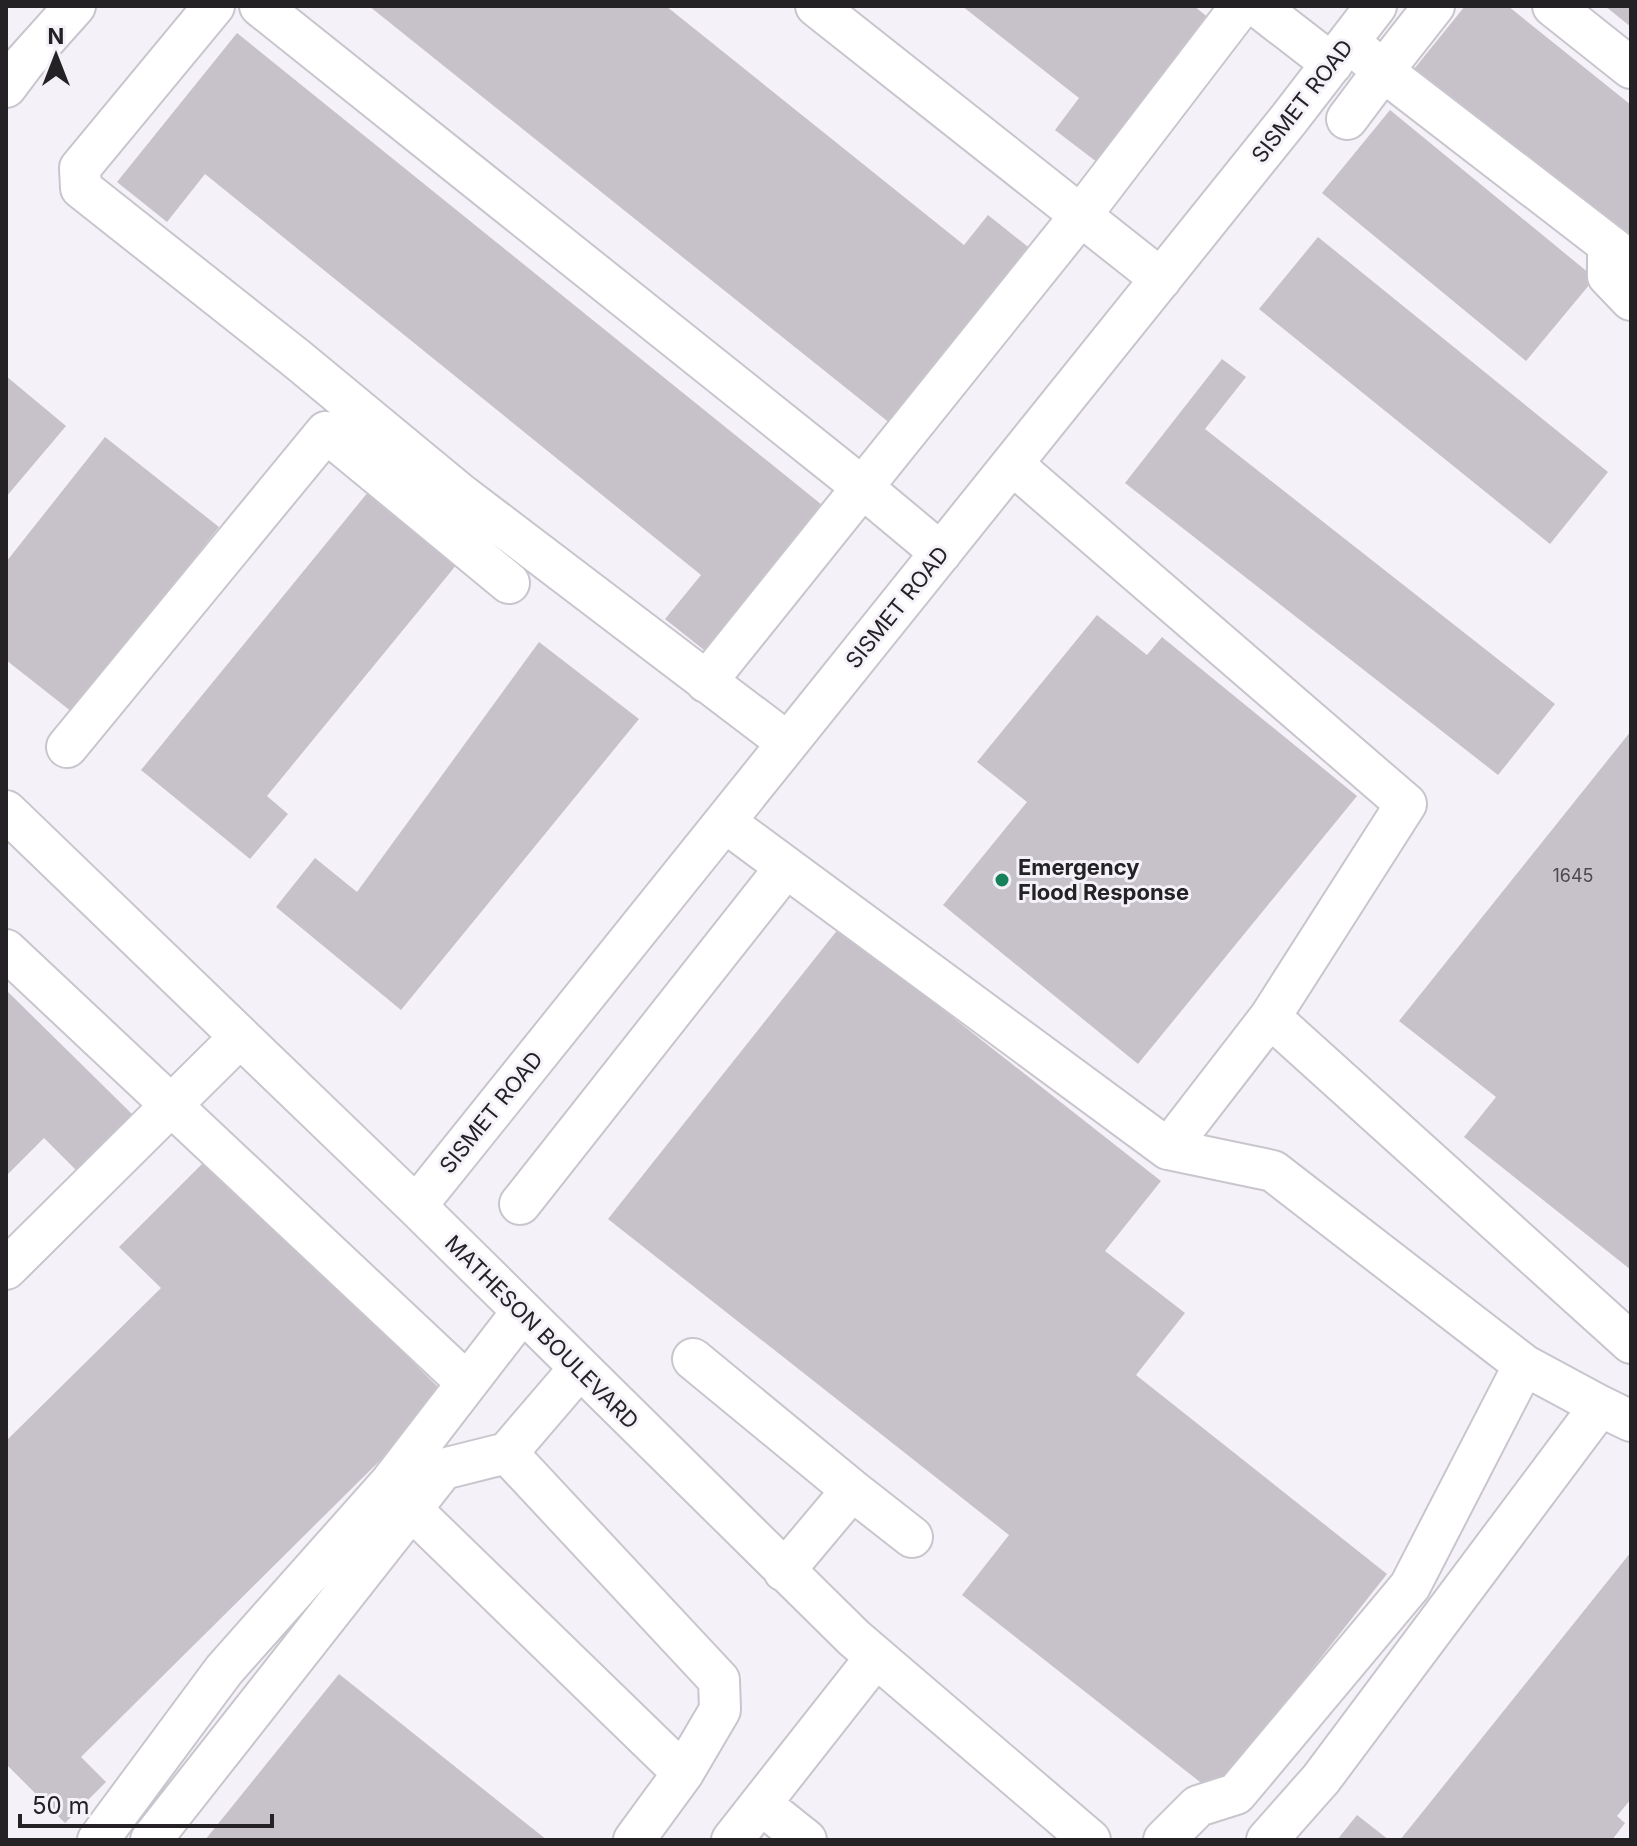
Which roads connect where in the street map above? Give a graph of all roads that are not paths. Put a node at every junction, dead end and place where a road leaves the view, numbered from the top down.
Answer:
1 (75, 6) edge
2 (214, 6) edge
3 (260, 6) edge
4 (816, 6) edge
5 (1241, 6) edge
6 (1257, 6) edge
7 (1376, 6) edge
8 (1434, 6) edge
9 (1553, 6) edge
10 (1340, 53) junction
11 (12, 67) edge
12 (1631, 68) edge
13 (1383, 71) junction
14 (1347, 119) dead end
15 (1081, 215) junction
16 (1620, 254) edge
17 (1161, 279) junction
18 (1631, 300) edge
19 (1012, 464) junction
20 (862, 487) junction
21 (941, 553) junction
22 (509, 583) dead end
23 (706, 682) junction
24 (788, 743) junction
25 (67, 747) dead end
26 (6, 811) edge
27 (725, 822) junction
28 (786, 867) junction
29 (6, 950) edge
30 (1270, 1017) junction
31 (240, 1037) junction
32 (170, 1106) junction
33 (1168, 1149) junction
34 (520, 1204) dead end
35 (416, 1206) junction
36 (6, 1269) edge
37 (522, 1312) junction
38 (1631, 1343) edge
39 (693, 1359) dead end
40 (1524, 1365) junction
41 (579, 1369) junction
42 (467, 1383) junction
43 (1616, 1413) edge
44 (507, 1453) junction
45 (852, 1490) junction
46 (411, 1509) junction
47 (912, 1537) dead end
48 (784, 1571) junction
49 (876, 1657) junction
50 (683, 1773) junction
51 (761, 1804) junction
52 (98, 1840) edge
53 (151, 1840) edge
54 (634, 1840) edge
55 (732, 1840) edge
56 (806, 1840) edge
57 (1090, 1840) edge
58 (1164, 1840) edge
59 (1267, 1840) edge

1 - 11 street
2 - 23 street
3 - 20 street
4 - 15 street
5 - 15 street
6 - 10 street
7 - 10 street, SISMET ROAD
8 - 13 street
9 - 12 street
10 - 13 street
10 - 17 street, SISMET ROAD
13 - 14 street
13 - 16 street
15 - 17 street
15 - 20 street
16 - 18 street
17 - 19 street, SISMET ROAD
19 - 21 street, SISMET ROAD
19 - 30 street
20 - 21 street
20 - 23 street
21 - 24 street, SISMET ROAD
22 - 25 street
23 - 24 street
24 - 27 street, SISMET ROAD
26 - 31 street, MATHESON BOULEVARD
27 - 28 street
27 - 35 street, SISMET ROAD
28 - 33 street
28 - 34 street
29 - 32 street
30 - 33 street
30 - 38 street
31 - 32 street
31 - 35 street, MATHESON BOULEVARD
32 - 36 street
32 - 42 street
33 - 40 street
35 - 37 street, MATHESON BOULEVARD
37 - 41 street, MATHESON BOULEVARD
37 - 42 street
39 - 45 street
40 - 43 street
40 - 58 street
41 - 44 street
41 - 48 street, MATHESON BOULEVARD
42 - 52 street
43 - 59 street
44 - 46 street
44 - 50 street
45 - 47 street
45 - 48 street
46 - 50 street
46 - 53 street
48 - 49 street, MATHESON BOULEVARD
49 - 51 street
49 - 57 street, MATHESON BOULEVARD
50 - 54 street
51 - 55 street
51 - 56 street

